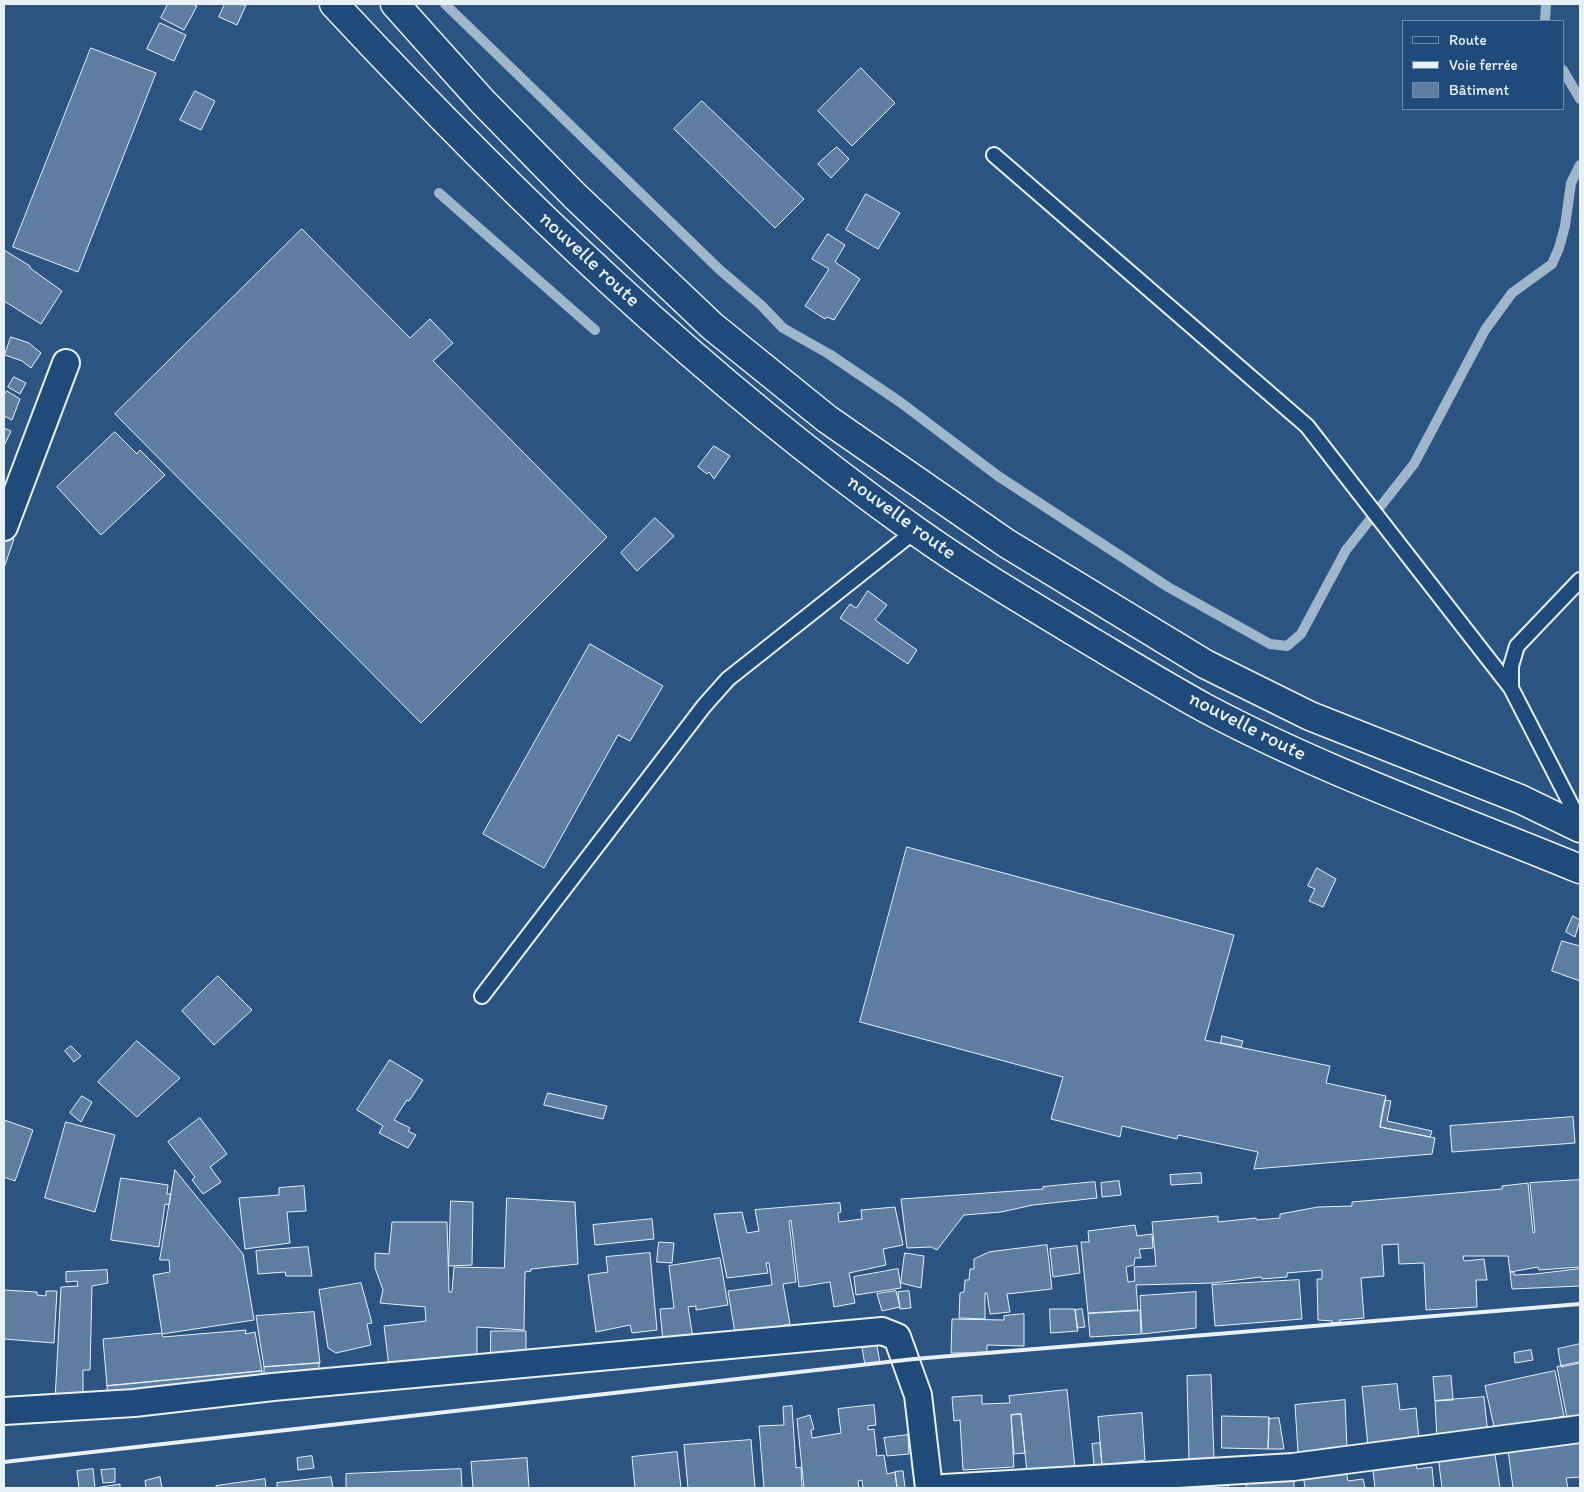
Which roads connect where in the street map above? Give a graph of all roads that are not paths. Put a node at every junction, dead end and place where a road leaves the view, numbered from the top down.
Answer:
1 (334, 4) edge
2 (395, 4) edge
3 (994, 156) dead end
4 (66, 363) dead end
5 (4, 527) edge
6 (916, 531) junction
7 (1580, 580) edge
8 (1511, 688) junction
9 (1580, 822) edge
10 (1580, 828) edge
11 (1580, 869) edge
12 (482, 996) dead end
13 (4, 1410) edge
14 (1580, 1429) edge
15 (929, 1488) edge
16 (944, 1488) edge

1 - 6 highway, nouvelle route
2 - 10 highway, nouvelle route
3 - 8 lane
4 - 5 street
6 - 11 highway, nouvelle route
6 - 12 lane
7 - 8 lane
8 - 9 lane
13 - 15 street
14 - 16 street

